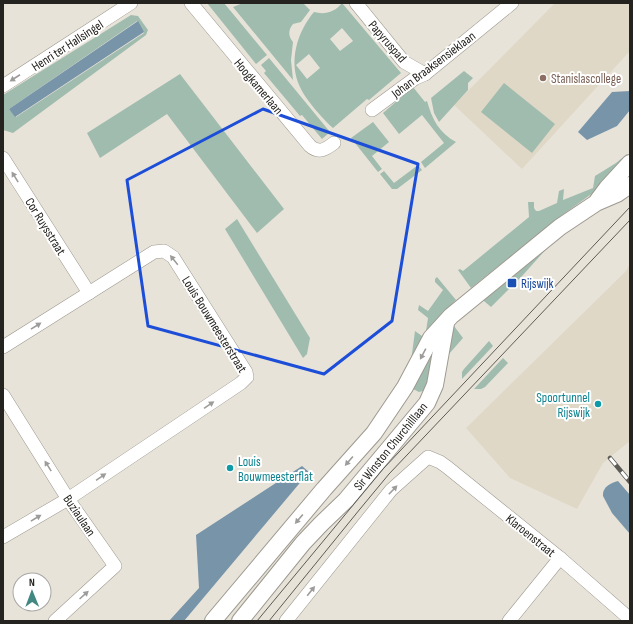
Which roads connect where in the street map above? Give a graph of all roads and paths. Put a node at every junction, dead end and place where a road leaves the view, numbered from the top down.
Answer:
1 (130, 3) edge
2 (191, 3) edge
3 (356, 3) edge
4 (512, 3) edge
5 (425, 74) junction
6 (3, 86) edge
7 (372, 110) dead end
8 (334, 143) dead end
9 (3, 158) edge
10 (630, 163) edge
11 (630, 185) edge
12 (596, 203) junction
13 (89, 293) junction
14 (446, 323) junction
15 (3, 347) edge
16 (3, 395) edge
17 (68, 498) junction
18 (3, 537) edge
19 (560, 558) junction
20 (630, 619) edge
21 (55, 621) edge
22 (213, 621) edge
23 (240, 621) edge
24 (286, 621) edge
25 (509, 621) edge

1 -> 6 street, Henri ter Hallsingel
2 - 8 street, Hoogkamerlaan
3 - 5 street, Papyruspad
4 - 5 street, Johan Braaksensieklaan
5 - 7 street, Johan Braaksensieklaan
13 -> 9 street, Cor Ruysstraat
10 - 12 street
11 - 12 street
12 - 14 street
15 -> 13 street, Louis Bouwmeesterstraat
17 -> 13 street, Louis Bouwmeesterstraat
14 -> 22 street, Sir Winston Churchilllaan
14 - 23 street, Sir Winston Churchilllaan
17 -> 16 street, Buziaulaan
18 -> 17 street
21 -> 17 street, Buziaulaan
19 - 20 street, Klaroenstraat
24 -> 19 street, Klaroenstraat
19 - 25 street

